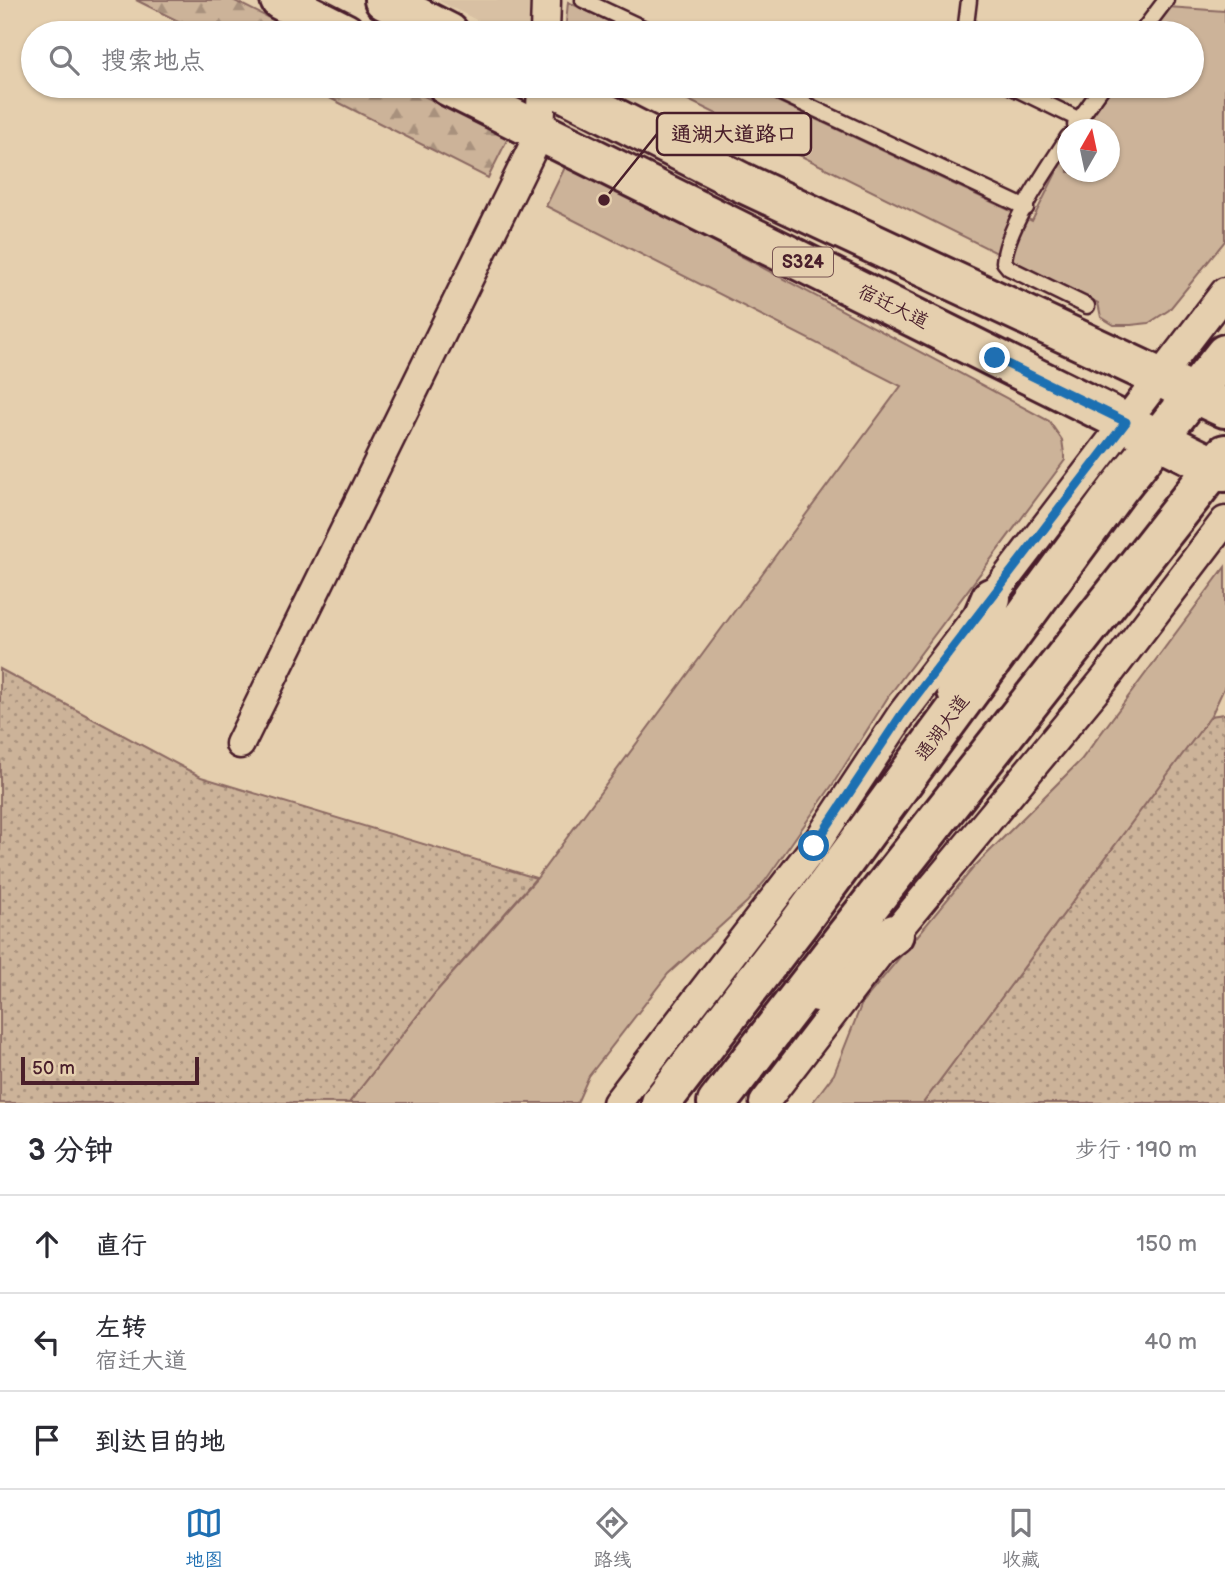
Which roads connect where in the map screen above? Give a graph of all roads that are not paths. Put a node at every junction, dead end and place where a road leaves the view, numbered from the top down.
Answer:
1 (280, 0) edge
2 (384, 0) edge
3 (546, 0) edge
4 (583, 0) edge
5 (969, 0) edge
6 (1166, 0) edge
7 (321, 21) edge
8 (425, 21) edge
9 (545, 21) edge
10 (628, 21) edge
11 (966, 21) edge
12 (1150, 21) edge
13 (472, 98) edge
14 (541, 98) edge
15 (576, 98) edge
16 (792, 98) edge
17 (1031, 98) edge
18 (1094, 98) edge
19 (1066, 119) edge
20 (1079, 119) edge
21 (540, 132) junction
22 (1057, 156) edge
23 (1026, 208) junction
24 (1225, 292) edge
25 (1087, 306) dead end
26 (1225, 354) edge
27 (1193, 392) edge
28 (1142, 430) junction
29 (1222, 464) edge
30 (1225, 521) edge
31 (1042, 592) junction
32 (991, 598) junction
33 (1084, 632) junction
34 (946, 724) junction
35 (240, 744) dead end
36 (894, 933) junction
37 (783, 1018) junction
38 (617, 1103) edge
39 (662, 1103) edge
40 (718, 1103) edge
41 (764, 1103) edge

1 - 7 main road
2 - 8 main road
3 - 9 street
4 - 10 lane
5 - 11 lane
6 - 12 lane
13 - 21 main road, 宿迁大道 / S324
14 - 21 street
15 - 27 main road, S324
16 - 23 lane
17 - 19 lane
18 - 20 lane
21 - 28 main road, 宿迁大道 / S324
21 - 35 street
22 - 23 lane
23 - 25 lane
24 - 27 street
26 - 27 main road, 通湖大道
27 - 28 main road, 通湖大道
28 - 29 main road, 宿迁大道 / S324
28 - 31 main road, 通湖大道
28 - 32 street
29 - 33 main road
30 - 36 street
31 - 33 main road
31 - 34 main road, 通湖大道
32 - 34 main road
32 - 38 street
33 - 37 main road
34 - 39 main road, 通湖大道
36 - 37 main road
36 - 41 street
37 - 40 main road

